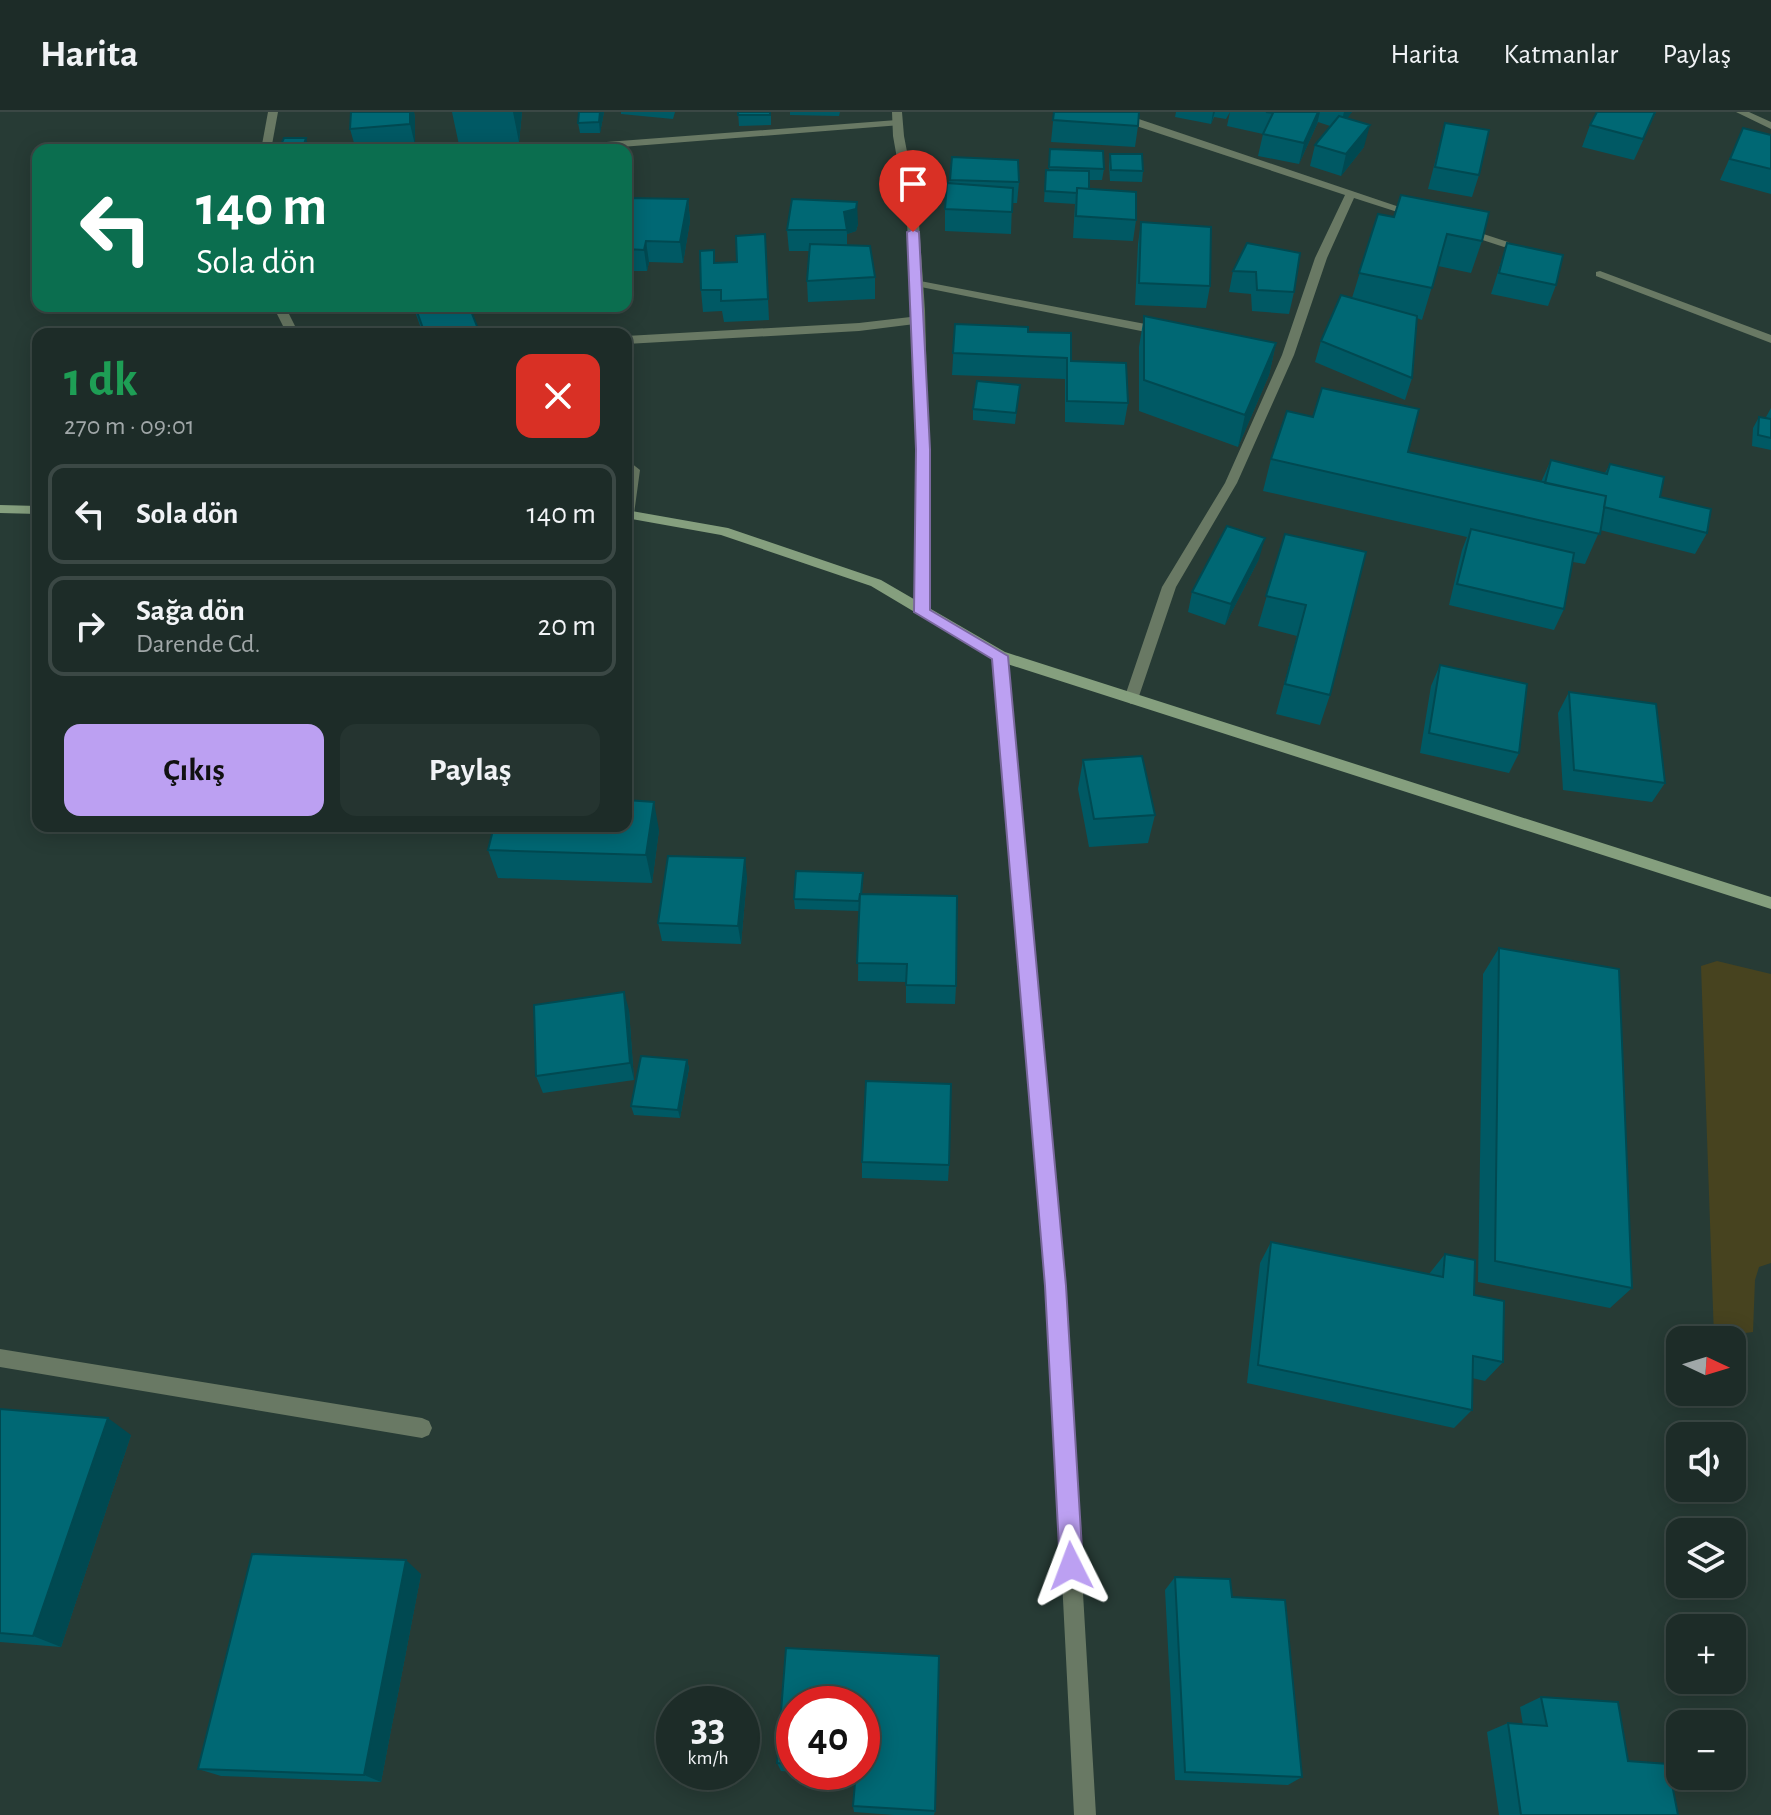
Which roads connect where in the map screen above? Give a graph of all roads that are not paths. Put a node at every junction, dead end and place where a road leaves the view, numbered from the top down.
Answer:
1 (273, 112) edge
2 (1099, 112) edge
3 (1741, 112) edge
4 (897, 117) edge
5 (1771, 126) edge
6 (267, 144) edge
7 (606, 144) edge
8 (1351, 193) junction
9 (1434, 221) edge
10 (1448, 226) edge
11 (1504, 244) edge
12 (1600, 274) dead end
13 (915, 283) junction
14 (919, 320) junction
15 (1179, 334) edge
16 (1771, 339) edge
17 (632, 340) edge
18 (1272, 352) edge
19 (1288, 355) junction
20 (0, 509) edge
21 (32, 510) edge
22 (632, 515) edge
23 (922, 612) junction
24 (1000, 656) junction
25 (1131, 699) junction
26 (1771, 903) edge
27 (0, 1358) edge
28 (422, 1428) dead end
29 (1085, 1815) edge

1 - 6 street
2 - 8 street
3 - 5 street
4 - 7 street
4 - 13 street
8 - 9 street
8 - 19 street
10 - 11 street
12 - 16 street
13 - 14 street
13 - 15 street
14 - 17 street
14 - 23 street
18 - 19 street
19 - 25 street
20 - 21 main road
22 - 23 main road
23 - 24 main road
24 - 25 main road
24 - 29 street
25 - 26 main road
27 - 28 street

